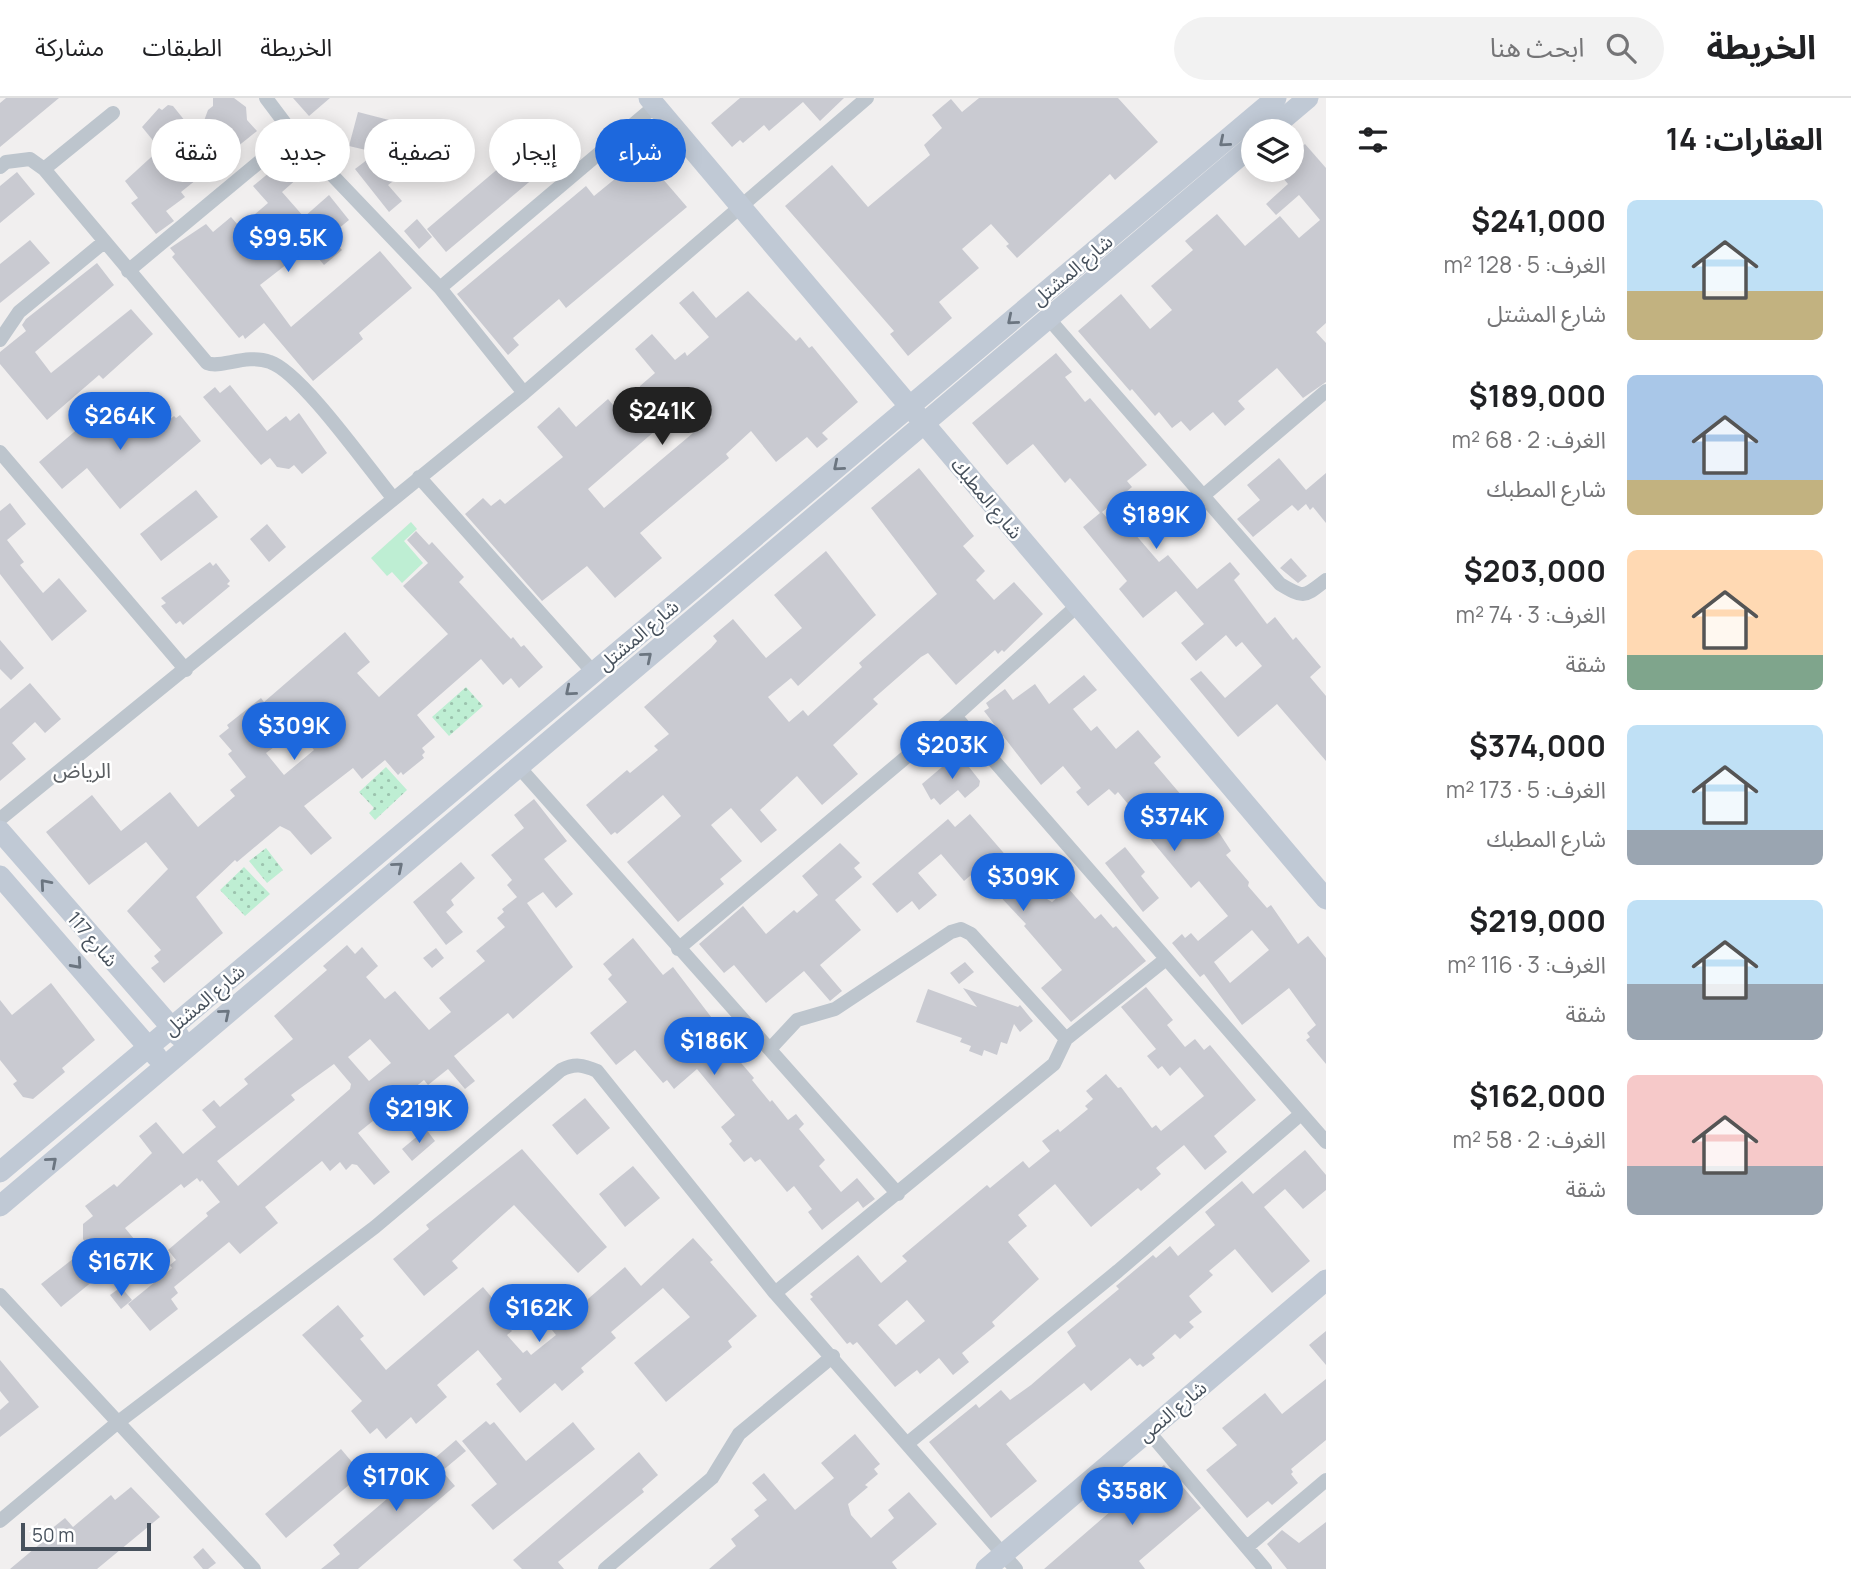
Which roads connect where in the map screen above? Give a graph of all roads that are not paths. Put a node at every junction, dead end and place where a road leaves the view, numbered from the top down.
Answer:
1 (265, 98) edge
2 (867, 98) edge
3 (1276, 98) edge
4 (1308, 98) edge
5 (652, 102) edge
6 (113, 113) dead end
7 (281, 119) edge
8 (1283, 119) edge
9 (1241, 155) edge
10 (255, 166) edge
11 (0, 167) edge
12 (44, 169) junction
13 (339, 182) edge
14 (742, 208) junction
15 (104, 242) junction
16 (128, 271) junction
17 (440, 288) junction
18 (1048, 318) junction
19 (0, 340) edge
20 (1326, 391) edge
21 (524, 393) junction
22 (909, 406) junction
23 (924, 423) junction
24 (0, 452) edge
25 (419, 477) junction
26 (1203, 496) junction
27 (393, 498) junction
28 (1326, 580) edge
29 (1078, 606) junction
30 (186, 670) junction
31 (593, 672) junction
32 (955, 716) junction
33 (518, 766) junction
34 (0, 819) edge
35 (0, 831) edge
36 (0, 876) edge
37 (1326, 899) edge
38 (678, 949) junction
39 (1166, 959) junction
40 (128, 978) junction
41 (107, 997) junction
42 (171, 1027) junction
43 (1066, 1039) junction
44 (148, 1046) junction
45 (187, 1046) junction
46 (770, 1049) junction
47 (164, 1065) junction
48 (1301, 1114) junction
49 (1326, 1142) edge
50 (0, 1172) edge
51 (898, 1194) junction
52 (0, 1206) edge
53 (1326, 1280) edge
54 (775, 1293) junction
55 (0, 1295) edge
56 (832, 1356) junction
57 (117, 1423) junction
58 (1148, 1431) junction
59 (908, 1443) junction
60 (1326, 1480) edge
61 (0, 1521) edge
62 (1247, 1547) junction
63 (1009, 1562) edge
64 (254, 1569) edge
65 (605, 1569) edge
66 (986, 1569) edge
67 (1265, 1569) edge

1 - 7 street
2 - 14 street
3 -> 22 main road, شارع المشتل
4 - 8 main road
5 - 14 main road, شارع المطبك
5 - 17 street
6 - 12 street
9 - 18 main road, شارع المشتل
10 - 16 street
11 - 12 street
12 - 15 street
13 - 17 street
14 - 21 street
14 - 22 main road, شارع المطبك
15 - 16 street
15 - 19 street
16 - 27 street
17 - 21 street
18 - 23 main road, شارع المشتل
18 - 26 street
20 - 26 street
21 - 25 street
22 - 23 main road, شارع المطبك
22 -> 31 main road, شارع المشتل
23 - 29 main road, شارع المطبك
33 -> 23 main road, شارع المشتل
24 - 30 street
25 - 27 street
25 - 31 street
26 - 28 street
27 - 30 street
29 - 32 street
29 - 37 main road, شارع المطبك
30 - 34 street
31 -> 42 main road, شارع المشتل
32 - 38 street
32 - 39 street
33 - 38 street
45 -> 33 main road, شارع المشتل
40 -> 35 main road, شارع 117
36 -> 41 main road, شارع 117
38 - 46 street
39 - 43 street
39 - 48 street
40 - 41 main road
40 - 42 main road, شارع 117
41 - 44 main road, شارع 117
42 - 44 main road, شارع المشتل
42 - 45 main road, شارع 117
43 - 46 street
43 - 51 street
44 - 47 main road, شارع 117
44 - 50 main road, شارع المشتل
45 - 47 main road, شارع المشتل
46 - 51 street
52 -> 47 main road, شارع المشتل
48 - 49 street
48 - 59 street
51 - 54 street
53 - 58 main road, شارع النص
54 - 56 street
54 - 57 street
55 - 57 street
56 - 59 street
56 - 65 street
57 - 61 street
57 - 64 street
58 - 62 street
58 - 63 main road, شارع النص
59 - 63 street
60 - 62 street
62 - 67 street
63 - 66 main road, شارع النص

